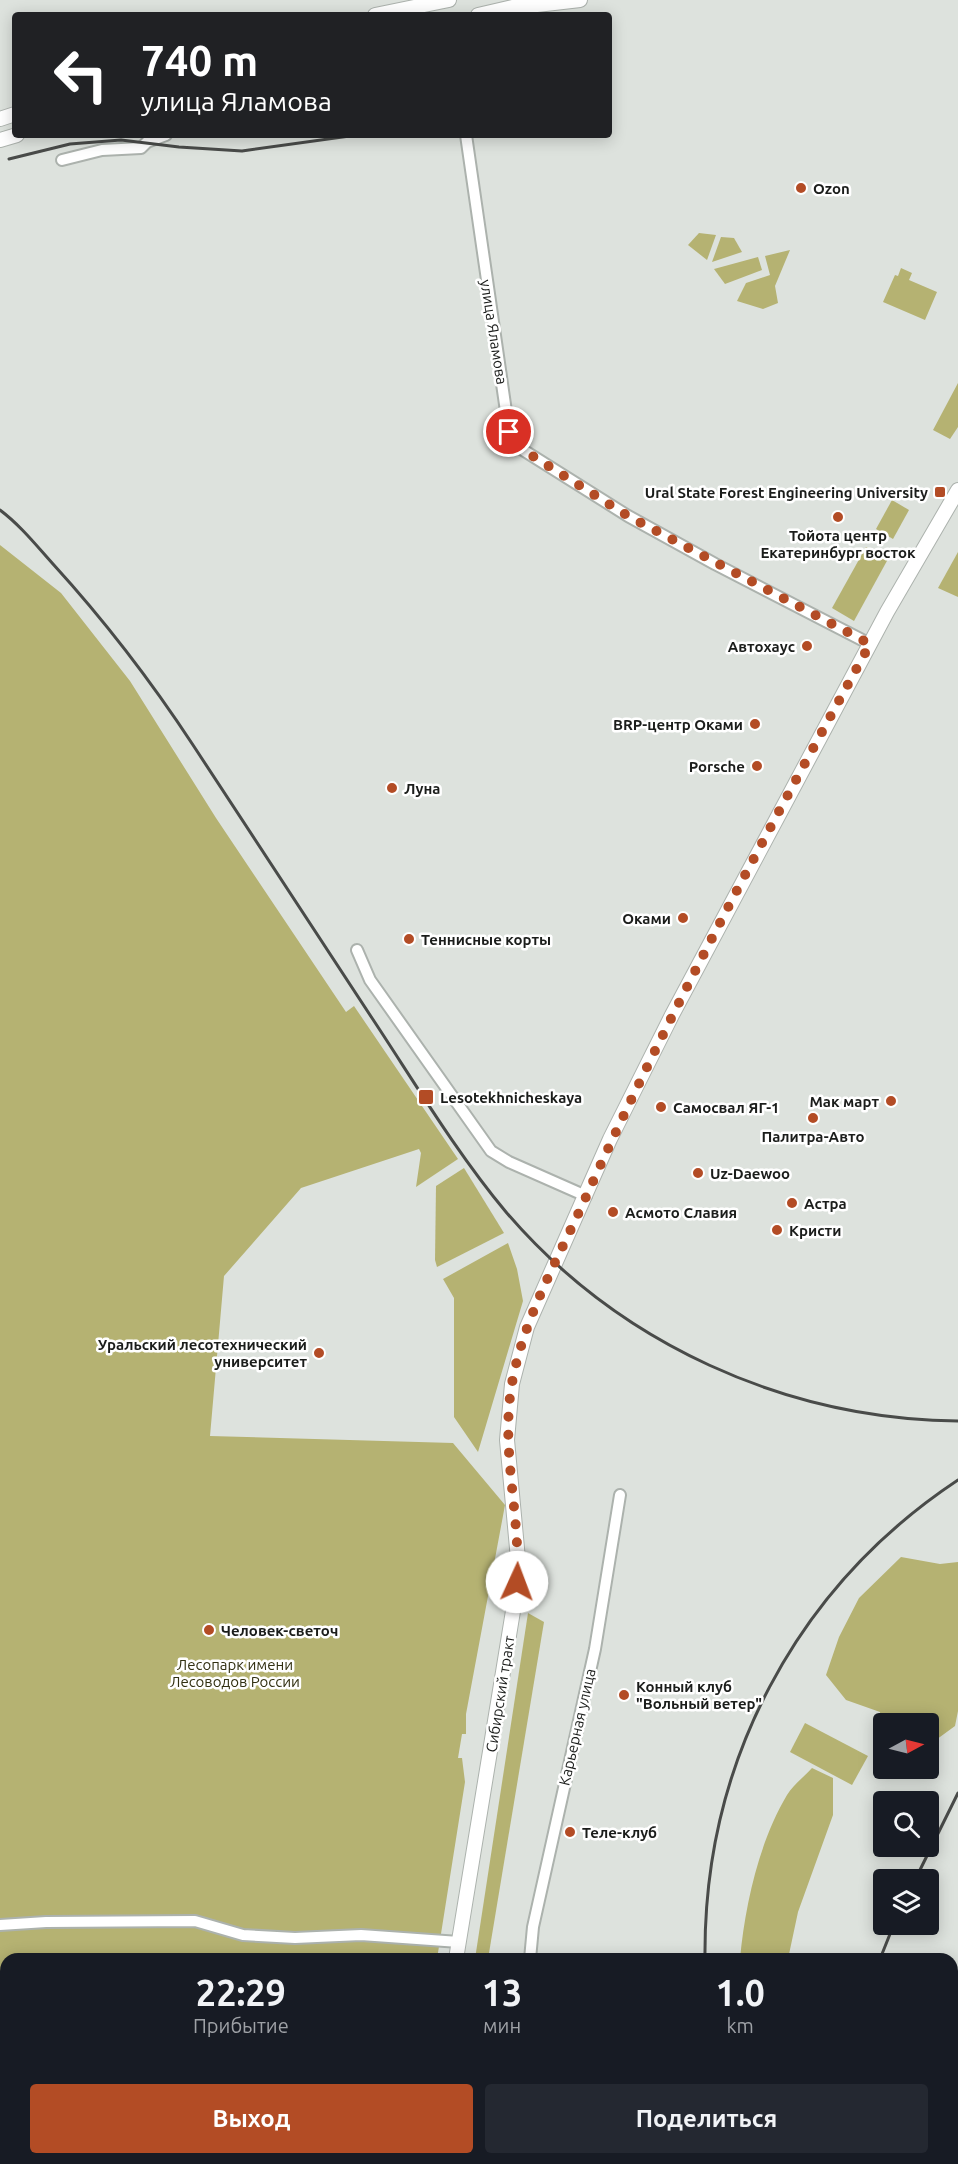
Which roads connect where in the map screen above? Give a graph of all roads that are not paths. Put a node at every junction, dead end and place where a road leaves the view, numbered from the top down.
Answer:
1 (449, 0) edge
2 (538, 0) edge
3 (580, 0) edge
4 (511, 8) junction
5 (390, 12) edge
6 (492, 12) edge
7 (158, 138) edge
8 (466, 138) edge
9 (62, 160) dead end
10 (958, 490) edge
11 (870, 644) junction
12 (357, 950) dead end
13 (586, 1196) junction
14 (620, 1495) dead end
15 (0, 1925) edge
16 (459, 1942) junction
17 (457, 1953) edge
18 (530, 1953) edge

1 - 5 main road
2 - 4 main road
3 - 4 main road
4 - 6 main road
7 - 9 street
8 - 11 street, улица Яламова
10 - 11 main road, Сибирский тракт
11 - 13 main road, Сибирский тракт
12 - 13 street
13 - 16 main road, Сибирский тракт
14 - 18 street, Карьерная улица
15 - 16 street
16 - 17 main road, Сибирский тракт

